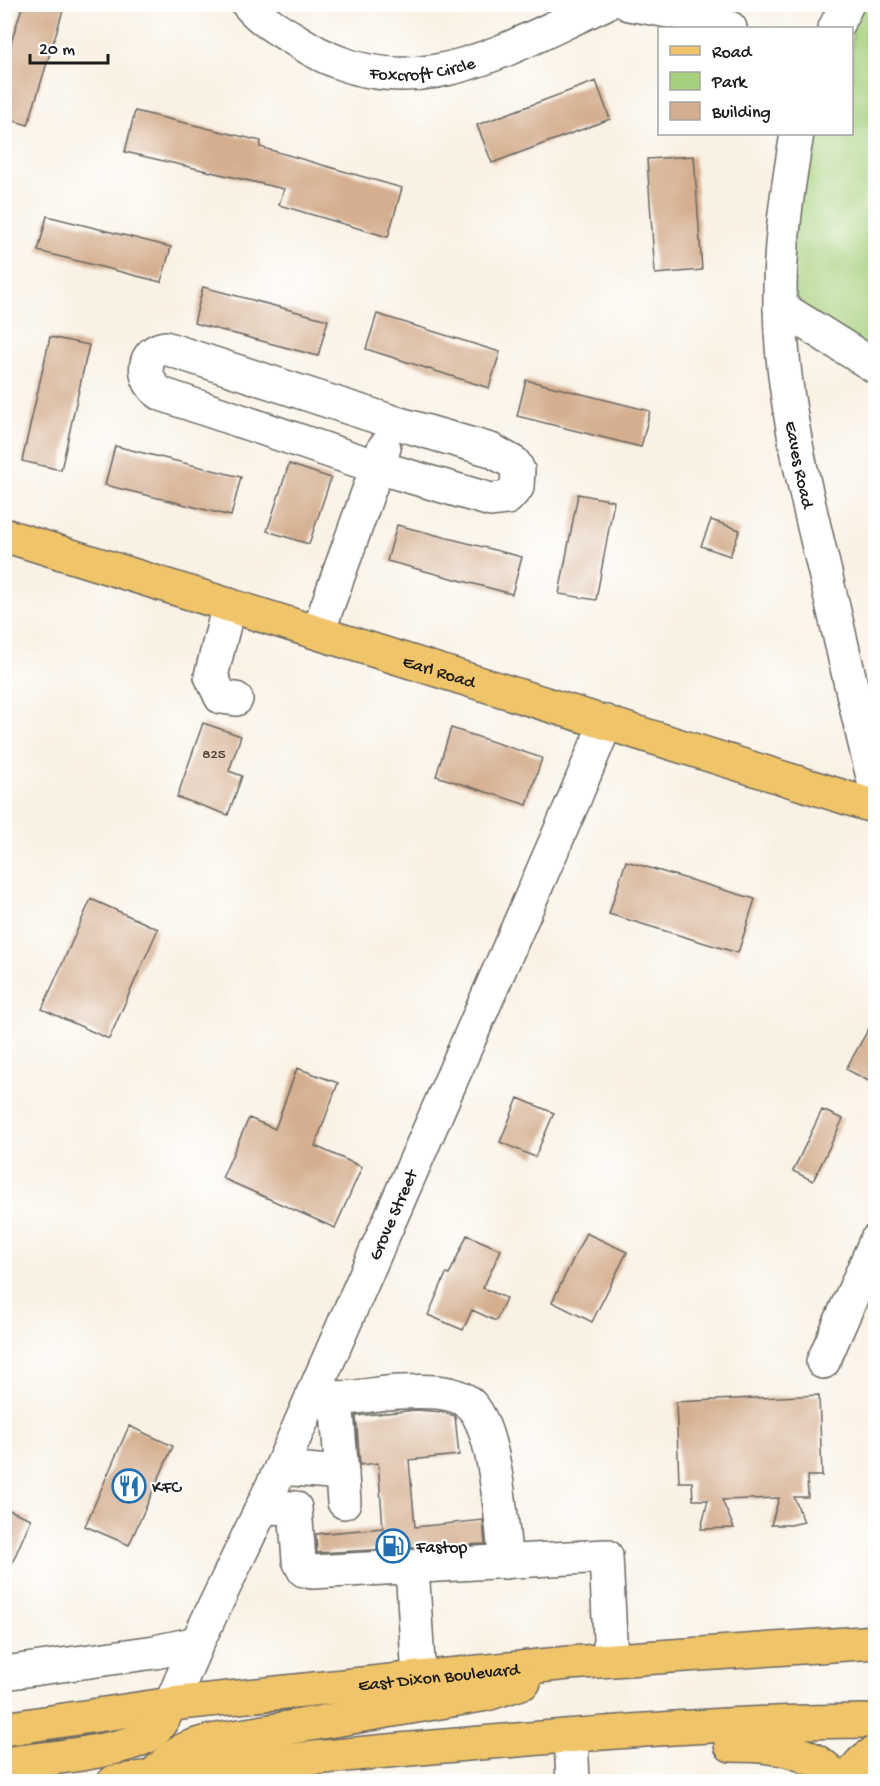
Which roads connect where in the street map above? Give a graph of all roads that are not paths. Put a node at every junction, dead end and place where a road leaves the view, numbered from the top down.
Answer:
1 (248, 4) edge
2 (604, 4) edge
3 (629, 4) edge
4 (847, 4) edge
5 (727, 27) edge
6 (836, 27) edge
7 (797, 135) edge
8 (780, 307) junction
9 (876, 367) edge
10 (393, 422) junction
11 (377, 467) junction
12 (4, 535) edge
13 (229, 605) junction
14 (318, 632) junction
15 (236, 699) dead end
16 (606, 722) junction
17 (876, 789) edge
18 (876, 807) edge
19 (876, 1241) edge
20 (823, 1362) dead end
21 (325, 1396) junction
22 (281, 1467) junction
23 (263, 1507) junction
24 (506, 1562) junction
25 (412, 1567) junction
26 (876, 1642) edge
27 (197, 1643) junction
28 (611, 1660) junction
29 (569, 1663) junction
30 (4, 1673) edge
31 (419, 1678) junction
32 (171, 1704) junction
33 (876, 1721) edge
34 (4, 1729) edge
35 (617, 1732) junction
36 (571, 1736) junction
37 (876, 1752) edge
38 (4, 1764) edge
39 (152, 1779) edge
40 (114, 1782) edge
41 (573, 1782) edge
42 (839, 1782) edge
43 (850, 1782) edge

1 - 2 street, Foxcroft Circle
3 - 5 street
4 - 6 street
7 - 8 street, Eaves Road
8 - 9 street
8 - 17 street, Eaves Road
10 - 11 street
10 - 11 street
10 - 11 street
11 - 14 street
12 - 13 main road, Earl Road
13 - 14 main road, Earl Road
13 - 15 street
14 - 16 main road, Earl Road
16 - 18 main road, Earl Road
16 - 21 street, Grove Street
19 - 20 street
21 - 22 street, Grove Street
21 - 22 street
21 - 24 street
22 - 23 street, Grove Street
23 - 25 street
23 - 27 street, Grove Street
24 - 25 street
24 - 28 street
25 - 31 street
26 - 28 main road, East Dixon Boulevard
27 - 30 street
27 - 32 street, Grove Street
28 - 29 main road, East Dixon Boulevard
29 - 31 main road, East Dixon Boulevard
29 - 39 main road
31 - 32 main road, East Dixon Boulevard
32 - 34 main road, East Dixon Boulevard
32 - 38 main road
33 - 35 main road
35 - 36 main road
35 - 42 main road
36 - 39 main road
36 - 41 street
37 - 43 main road
39 - 40 main road

